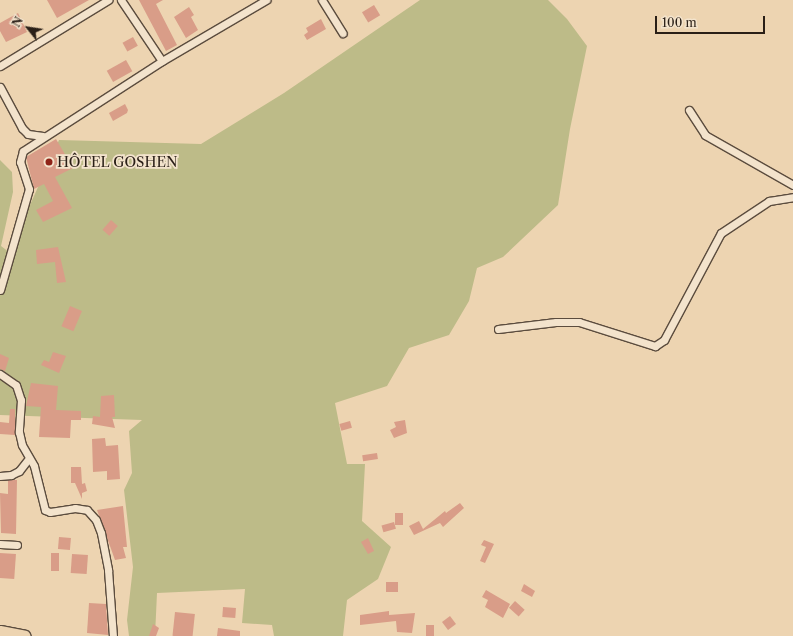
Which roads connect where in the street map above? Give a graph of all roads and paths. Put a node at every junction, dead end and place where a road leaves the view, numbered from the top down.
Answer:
1 (108, 0) edge
2 (121, 0) edge
3 (266, 0) edge
4 (322, 0) edge
5 (343, 33) dead end
6 (162, 61) junction
7 (0, 66) edge
8 (0, 87) edge
9 (689, 110) dead end
10 (44, 136) junction
11 (793, 185) edge
12 (793, 198) edge
13 (0, 290) edge
14 (498, 329) dead end
15 (0, 374) edge
16 (29, 458) junction
17 (0, 476) edge
18 (0, 544) edge
19 (17, 545) dead end
20 (0, 631) edge
21 (25, 636) edge
22 (114, 636) edge

1 - 7 street
2 - 6 street
3 - 6 street
4 - 5 street
6 - 10 street
8 - 10 street
9 - 11 street
10 - 13 street
12 - 14 street
15 - 16 street
16 - 17 street
16 - 22 street
18 - 19 street
20 - 21 main road

